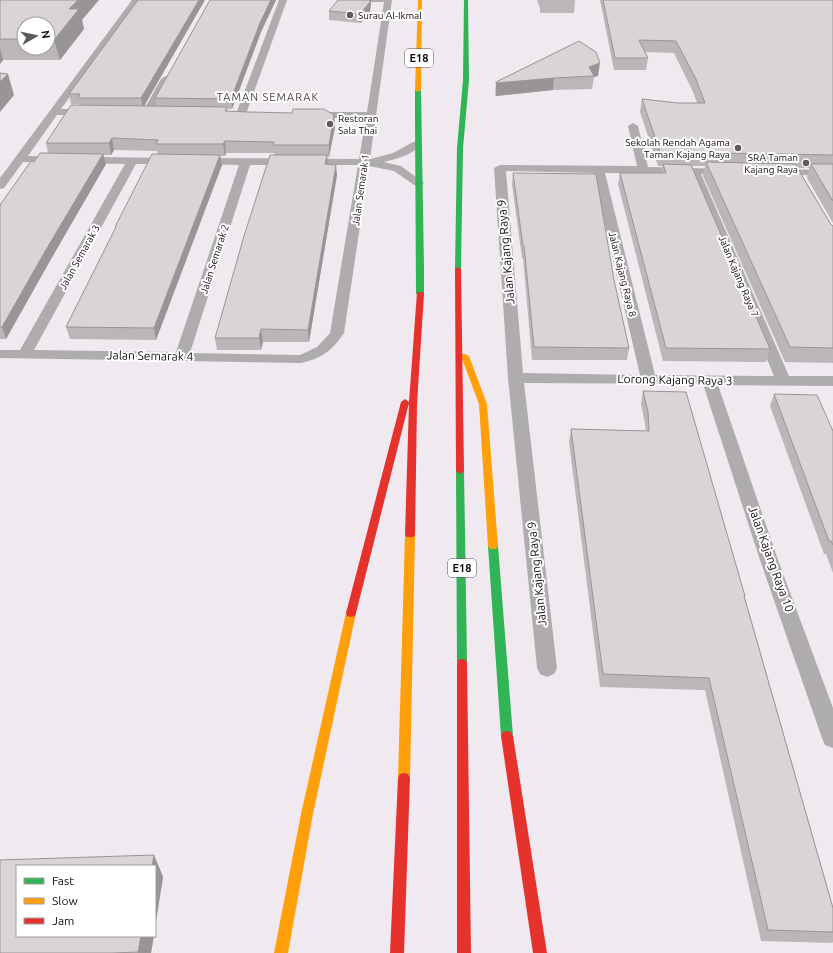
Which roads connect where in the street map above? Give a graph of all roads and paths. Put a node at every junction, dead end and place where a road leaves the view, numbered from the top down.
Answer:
1 (136, 0) edge
2 (284, 0) edge
3 (367, 0) edge
4 (388, 0) edge
5 (420, 0) edge
6 (466, 0) edge
7 (169, 74) edge
8 (55, 112) junction
9 (101, 112) edge
10 (162, 113) edge
11 (241, 114) edge
12 (301, 114) edge
13 (371, 115) junction
14 (633, 126) dead end
15 (417, 144) junction
16 (19, 159) junction
17 (133, 160) junction
18 (246, 161) junction
19 (364, 162) junction
20 (598, 169) junction
21 (643, 170) junction
22 (694, 171) junction
23 (736, 172) edge
24 (766, 172) edge
25 (796, 172) junction
26 (833, 173) edge
27 (418, 183) junction
28 (803, 185) edge
29 (0, 186) edge
30 (460, 342) junction
31 (0, 354) edge
32 (25, 354) junction
33 (182, 356) junction
34 (301, 359) joint
35 (416, 362) junction
36 (516, 378) junction
37 (650, 380) junction
38 (709, 380) junction
39 (784, 381) junction
40 (833, 381) edge
41 (547, 668) dead end
42 (833, 738) edge
43 (298, 855) junction
44 (295, 930) dead end
45 (281, 953) edge
46 (397, 953) edge
47 (464, 953) edge
48 (540, 953) edge

1 - 8 street
2 - 11 street
3 - 4 street
4 - 13 street, Jalan Semarak 1
5 - 15 highway, E18
6 - 30 highway, E18
7 - 10 street
8 - 9 street
8 - 16 street
12 - 13 street
13 - 19 street, Jalan Semarak 1
14 - 21 street
15 - 19 street
15 - 27 highway, E18
16 - 17 street
16 - 29 street
17 - 18 street
17 - 32 street, Jalan Semarak 3
18 - 19 street
18 - 33 street, Jalan Semarak 2
19 - 27 street
19 - 34 street, Jalan Semarak 1
20 - 21 street, Jalan Kajang Raya 9
20 - 36 street, Jalan Kajang Raya 9
20 - 37 street, Jalan Kajang Raya 8
21 - 22 street, Jalan Kajang Raya 9
22 - 23 street, Jalan Kajang Raya 9
22 - 39 street, Jalan Kajang Raya 7
24 - 25 street
25 - 26 street
25 - 28 street
27 - 35 highway, E18
30 - 47 highway, E18
30 - 48 highway
31 - 32 street, Jalan Semarak 4
32 - 33 street, Jalan Semarak 4
33 - 34 street, Jalan Semarak 4
35 - 43 highway
35 - 46 highway, E18
36 - 37 street, Lorong Kajang Raya 3
36 - 41 street, Jalan Kajang Raya 9
37 - 38 street, Lorong Kajang Raya 3
38 - 39 street, Lorong Kajang Raya 3
38 - 42 street, Jalan Kajang Raya 10
39 - 40 street, Lorong Kajang Raya 3
43 - 44 highway
43 - 45 highway

